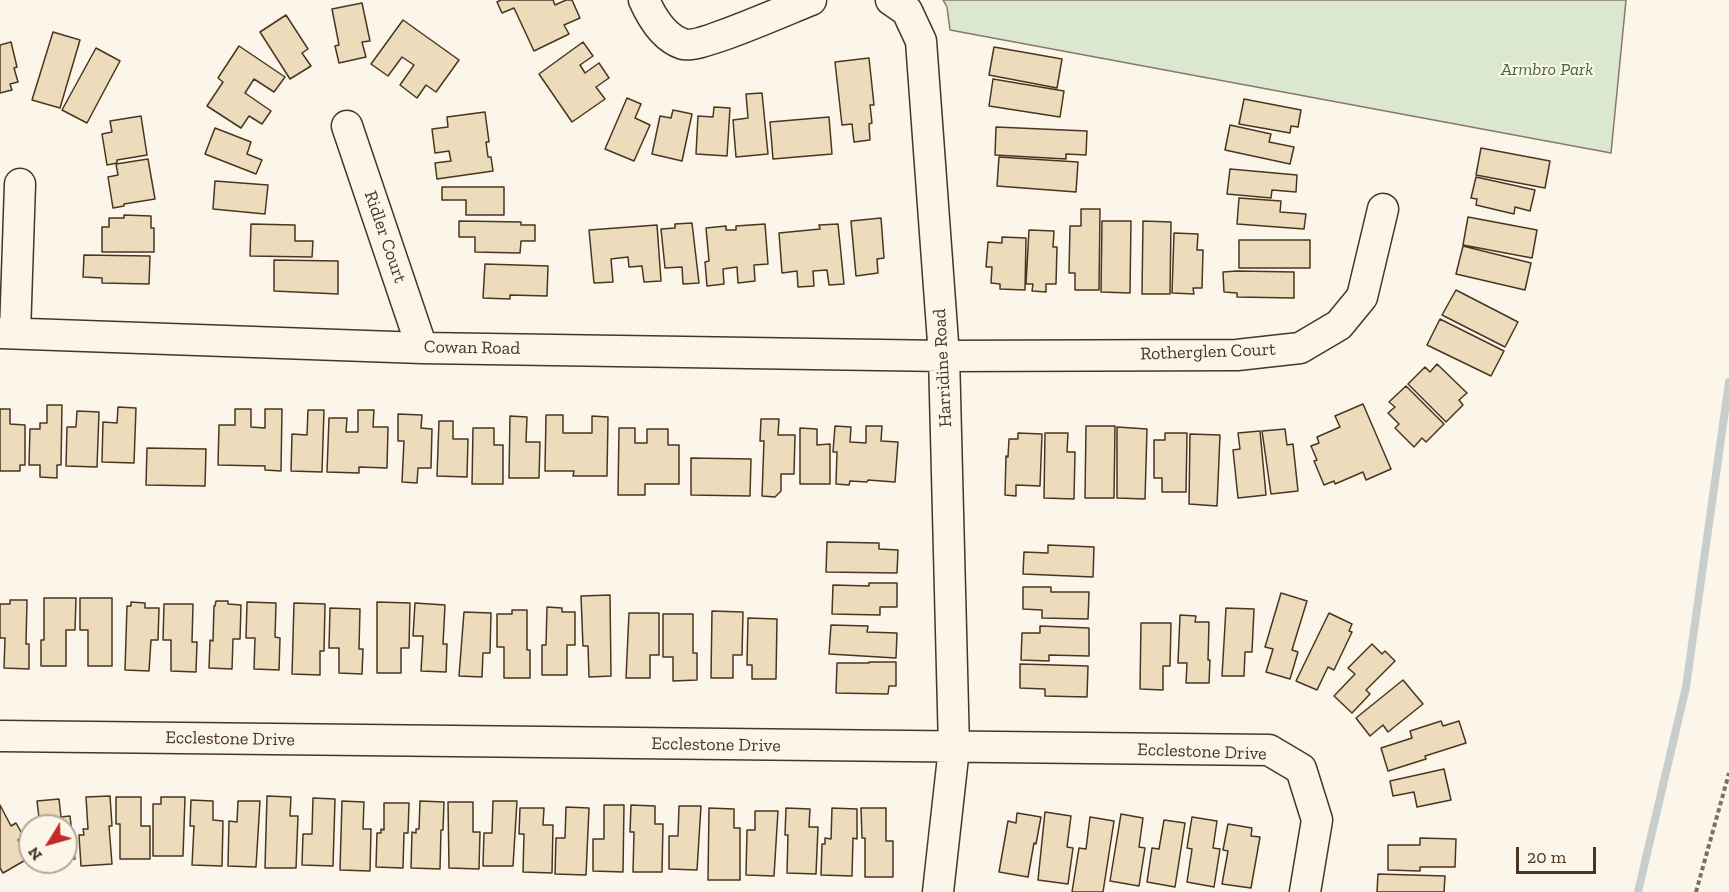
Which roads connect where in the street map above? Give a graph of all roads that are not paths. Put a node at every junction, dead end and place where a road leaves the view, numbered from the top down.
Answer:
1 (644, 0) edge
2 (811, 0) edge
3 (891, 0) edge
4 (347, 126) dead end
5 (20, 184) dead end
6 (1383, 209) dead end
7 (7, 333) edge
8 (422, 348) junction
9 (944, 356) junction
10 (0, 736) edge
11 (954, 748) junction
12 (938, 892) edge
13 (1305, 892) edge

1 - 2 street
3 - 9 street, Harridine Road
4 - 8 street, Ridler Court
5 - 7 street
6 - 9 street, Rotherglen Court
7 - 8 street, Cowan Road
8 - 9 street, Cowan Road
9 - 11 street, Harridine Road
10 - 11 street, Ecclestone Drive
11 - 12 street, Harridine Road
11 - 13 street, Ecclestone Drive

